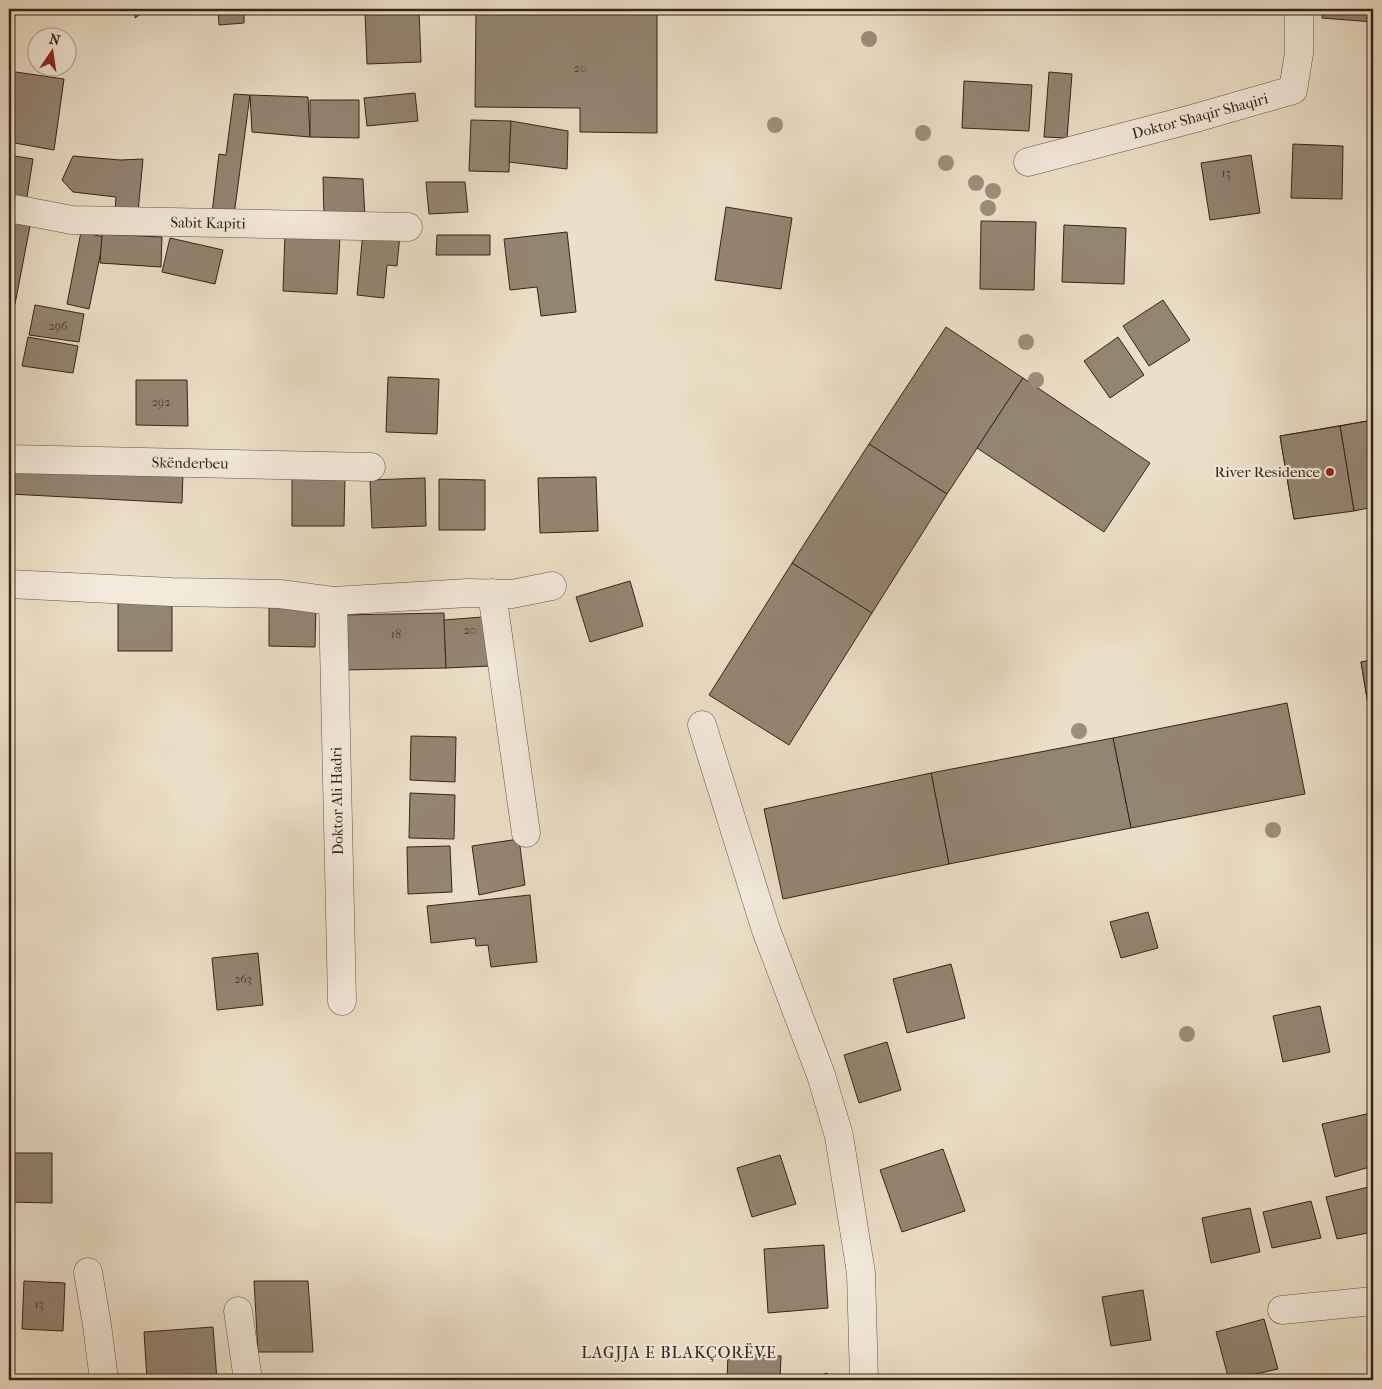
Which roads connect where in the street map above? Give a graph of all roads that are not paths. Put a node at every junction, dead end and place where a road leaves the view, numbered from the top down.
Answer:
1 (1299, 9) edge
2 (1028, 162) dead end
3 (9, 208) edge
4 (408, 227) dead end
5 (9, 459) edge
6 (371, 467) dead end
7 (9, 584) edge
8 (552, 586) dead end
9 (492, 594) junction
10 (332, 601) junction
11 (702, 725) dead end
12 (526, 833) dead end
13 (342, 1001) dead end
14 (88, 1272) dead end
15 (1373, 1301) edge
16 (1282, 1310) dead end
17 (238, 1311) dead end
18 (104, 1380) edge
19 (248, 1380) edge
20 (864, 1380) edge

1 - 2 street, Doktor Shaqir Shaqiri
3 - 4 street, Sabit Kapiti
5 - 6 street, Skënderbeu
7 - 10 street
8 - 9 street
9 - 10 street
9 - 12 street
10 - 13 street, Doktor Ali Hadri
11 - 20 street
14 - 18 street
15 - 16 street
17 - 19 street

